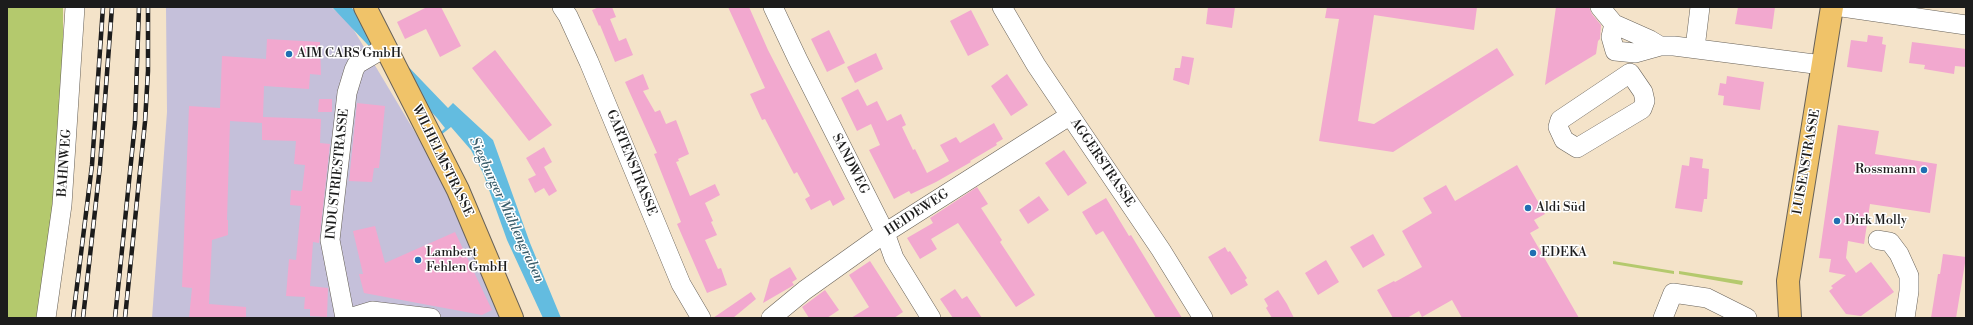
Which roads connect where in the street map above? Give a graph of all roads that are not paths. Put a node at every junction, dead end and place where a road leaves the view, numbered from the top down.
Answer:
1 (75, 7) edge
2 (365, 7) edge
3 (562, 7) edge
4 (774, 7) edge
5 (1002, 7) edge
6 (1600, 7) edge
7 (1700, 7) edge
8 (1832, 7) edge
9 (1842, 7) edge
10 (1966, 25) edge
11 (386, 47) junction
12 (1695, 48) junction
13 (1822, 65) junction
14 (1069, 116) junction
15 (885, 233) junction
16 (1878, 240) dead end
17 (46, 318) edge
18 (345, 318) edge
19 (348, 318) edge
20 (432, 318) edge
21 (512, 318) edge
22 (701, 318) edge
23 (771, 318) edge
24 (931, 318) edge
25 (1203, 318) edge
26 (1663, 318) edge
27 (1747, 318) edge
28 (1790, 318) edge
29 (1905, 318) edge

1 - 17 street, BAHNWEG
2 - 11 main road, WILHELMSTRASSE
3 - 22 street, GARTENSTRASSE
4 - 15 street, SANDWEG
5 - 14 street, AGGERSTRASSE
6 - 12 street
7 - 12 street
8 - 13 main road, LUISENSTRASSE
9 - 10 street
11 - 18 street, INDUSTRIESTRASSE
11 - 21 main road, WILHELMSTRASSE
12 - 13 street
13 - 28 main road, LUISENSTRASSE
14 - 15 street, HEIDEWEG
14 - 25 street, AGGERSTRASSE
15 - 23 street, HEIDEWEG
15 - 24 street, SANDWEG
16 - 29 street
19 - 20 street
26 - 27 street

